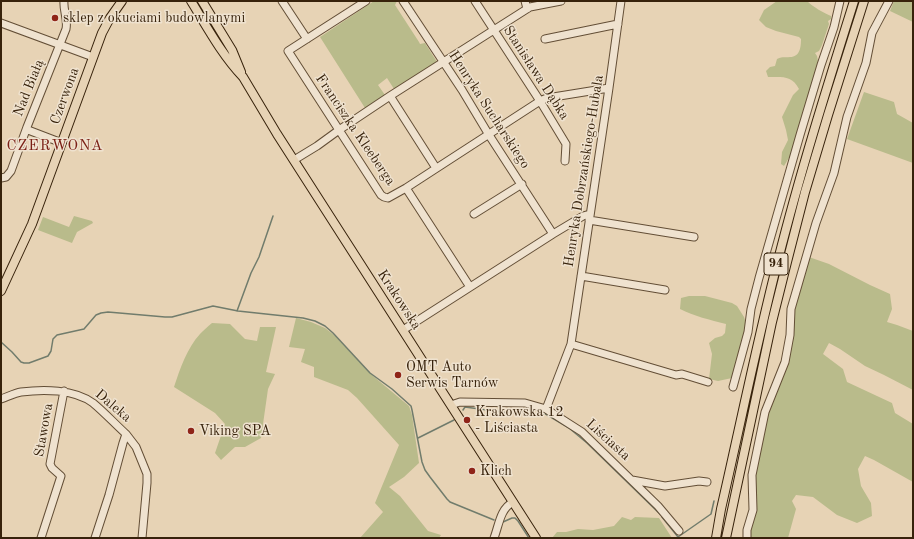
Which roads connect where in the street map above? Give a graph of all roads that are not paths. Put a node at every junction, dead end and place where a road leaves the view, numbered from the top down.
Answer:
1 (64, 1) edge
2 (120, 1) edge
3 (191, 1) edge
4 (202, 1) edge
5 (366, 1) edge
6 (403, 1) edge
7 (475, 1) edge
8 (525, 1) edge
9 (561, 1) edge
10 (622, 1) edge
11 (840, 1) edge
12 (854, 1) edge
13 (864, 1) edge
14 (889, 1) edge
15 (284, 2) edge
16 (527, 9) junction
17 (1, 23) edge
18 (618, 24) junction
19 (493, 30) junction
20 (307, 39) junction
21 (545, 39) dead end
22 (60, 44) junction
23 (93, 57) junction
24 (443, 63) junction
25 (243, 76) junction
26 (609, 88) junction
27 (390, 96) junction
28 (540, 101) junction
29 (27, 127) junction
30 (339, 130) junction
31 (489, 135) junction
32 (62, 143) junction
33 (294, 160) junction
34 (565, 162) dead end
35 (436, 168) junction
36 (1, 178) edge
37 (522, 184) junction
38 (406, 188) junction
39 (474, 214) dead end
40 (590, 217) junction
41 (553, 234) junction
42 (694, 238) dead end
43 (581, 276) junction
44 (470, 287) junction
45 (665, 290) dead end
46 (1, 291) edge
47 (403, 330) junction
48 (571, 344) junction
49 (708, 382) dead end
50 (733, 387) dead end
51 (64, 392) junction
52 (1, 399) edge
53 (451, 405) junction
54 (546, 409) junction
55 (126, 434) junction
56 (632, 480) junction
57 (707, 482) dead end
58 (513, 502) junction
59 (679, 531) dead end
60 (41, 538) edge
61 (95, 538) edge
62 (142, 538) edge
63 (494, 538) edge
64 (536, 538) edge
65 (716, 538) edge
66 (726, 538) edge
67 (747, 538) edge

1 - 22 street, Nad Białą
2 - 23 main road, Czerwona
3 - 25 main road, Krakowska
4 - 25 main road, Krakowska
5 - 20 street, Franciszka Kleeberga
6 - 24 street, Henryka Sucharskiego
7 - 19 street, Stanisława Dąbka
8 - 16 street
9 - 16 street
10 - 18 street, Henryka Dobrzańskiego-Hubala
11 - 50 street
12 - 65 main road, 94
13 - 66 main road, 94
14 - 67 street
15 - 20 street
16 - 19 street
17 - 22 street
18 - 21 street
18 - 26 street, Henryka Dobrzańskiego-Hubala
19 - 24 street
19 - 28 street, Stanisława Dąbka
20 - 30 street, Franciszka Kleeberga
22 - 23 street
22 - 29 street, Nad Białą
23 - 32 main road, Czerwona
24 - 27 street
24 - 31 street, Henryka Sucharskiego
25 - 33 main road, Krakowska
26 - 28 street, Franciszka Kleeberga
26 - 40 street, Henryka Dobrzańskiego-Hubala
27 - 30 street
27 - 35 street
28 - 31 street, Franciszka Kleeberga
28 - 34 street, Stanisława Dąbka
29 - 32 street, Nad Białą
29 - 36 street
30 - 33 street
30 - 38 street, Franciszka Kleeberga
31 - 35 street, Franciszka Kleeberga
31 - 37 street, Henryka Sucharskiego
32 - 46 main road, Czerwona
33 - 47 main road, Krakowska
35 - 38 street, Franciszka Kleeberga
37 - 39 street
37 - 41 street, Henryka Sucharskiego
38 - 44 street
40 - 41 street
40 - 42 street
40 - 43 street, Henryka Dobrzańskiego-Hubala
41 - 44 street
43 - 45 street
43 - 48 street, Henryka Dobrzańskiego-Hubala
44 - 47 street
47 - 53 main road, Krakowska
48 - 49 street
48 - 54 street, Henryka Dobrzańskiego-Hubala
51 - 52 street, Daleka
51 - 55 street, Daleka
51 - 60 street, Stawowa
53 - 54 street, Liściasta
53 - 58 main road, Krakowska
54 - 56 street, Liściasta
55 - 61 street, Daleka
55 - 62 street
56 - 57 street
56 - 59 street, Liściasta
58 - 63 street
58 - 64 main road, Krakowska

